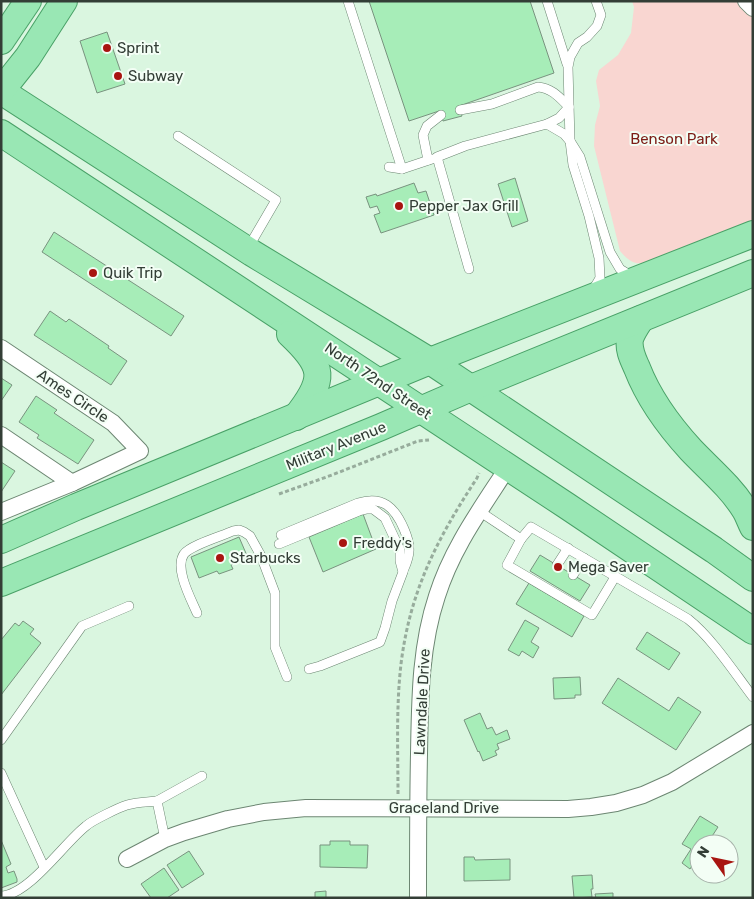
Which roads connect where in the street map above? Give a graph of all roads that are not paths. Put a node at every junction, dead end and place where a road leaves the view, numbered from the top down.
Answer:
1 (28, 1) edge
2 (64, 1) edge
3 (348, 1) edge
4 (547, 1) edge
5 (596, 1) edge
6 (746, 1) edge
7 (753, 8) edge
8 (1, 41) edge
9 (568, 67) junction
10 (1, 91) edge
11 (570, 106) junction
12 (460, 110) dead end
13 (441, 115) dead end
14 (547, 124) junction
15 (1, 134) edge
16 (178, 136) dead end
17 (570, 141) junction
18 (433, 158) junction
19 (389, 167) dead end
20 (402, 169) junction
21 (753, 234) edge
22 (247, 250) junction
23 (469, 269) dead end
24 (753, 273) edge
25 (638, 280) junction
26 (249, 296) junction
27 (588, 300) junction
28 (641, 319) junction
29 (1, 348) edge
30 (430, 361) junction
31 (380, 383) junction
32 (472, 388) junction
33 (421, 410) junction
34 (296, 417) junction
35 (1, 435) edge
36 (508, 467) junction
37 (72, 483) junction
38 (1, 512) edge
39 (479, 512) junction
40 (753, 527) edge
41 (522, 539) junction
42 (1, 540) edge
43 (568, 548) junction
44 (584, 558) junction
45 (557, 565) dead end
46 (403, 572) junction
47 (573, 575) dead end
48 (616, 577) junction
49 (753, 578) edge
50 (1, 582) edge
51 (129, 606) dead end
52 (197, 613) dead end
53 (753, 630) edge
54 (308, 669) dead end
55 (287, 677) dead end
56 (753, 697) edge
57 (753, 733) edge
58 (1, 740) edge
59 (1, 773) edge
60 (202, 776) dead end
61 (157, 801) junction
62 (418, 808) junction
63 (165, 839) junction
64 (127, 859) dead end
65 (44, 867) junction
66 (1, 896) edge
67 (418, 898) edge

1 - 8 main road
2 - 10 main road
3 - 20 lane
4 - 9 lane
5 - 9 lane
6 - 7 street
9 - 11 lane
10 - 22 main road
11 - 12 lane
11 - 14 lane
11 - 17 lane
13 - 18 lane
14 - 17 lane
14 - 18 lane
15 - 26 main road, North 72nd Street
16 - 22 lane
17 - 25 lane
17 - 27 lane
18 - 20 lane
18 - 23 lane
19 - 20 lane
21 - 25 main road
22 - 30 main road
24 - 28 main road, Military Avenue
25 - 27 main road
26 - 31 main road, North 72nd Street
26 - 34 main road
27 - 30 main road
28 - 32 main road, Military Avenue
28 - 40 main road
29 - 37 street, Ames Circle
30 - 31 main road
30 - 32 main road
31 - 33 main road, North 72nd Street
31 - 34 main road
32 - 33 main road, Military Avenue
32 - 49 main road
33 - 36 main road, North 72nd Street
33 - 50 main road, Military Avenue
34 - 42 main road
35 - 37 street
36 - 39 street, Lawndale Drive
36 - 53 main road, North 72nd Street
37 - 38 street
39 - 41 lane
39 - 62 street, Lawndale Drive
41 - 43 lane
41 - 48 lane
43 - 44 lane
43 - 45 lane
44 - 47 lane
44 - 48 lane
46 - 46 lane
46 - 54 lane
48 - 56 lane
51 - 58 lane
52 - 55 lane
57 - 62 street, Graceland Drive
59 - 65 lane
60 - 61 lane
61 - 63 lane
61 - 65 lane
62 - 63 street, Graceland Drive
62 - 67 street, Lawndale Drive
63 - 64 street, Graceland Drive
65 - 66 lane

